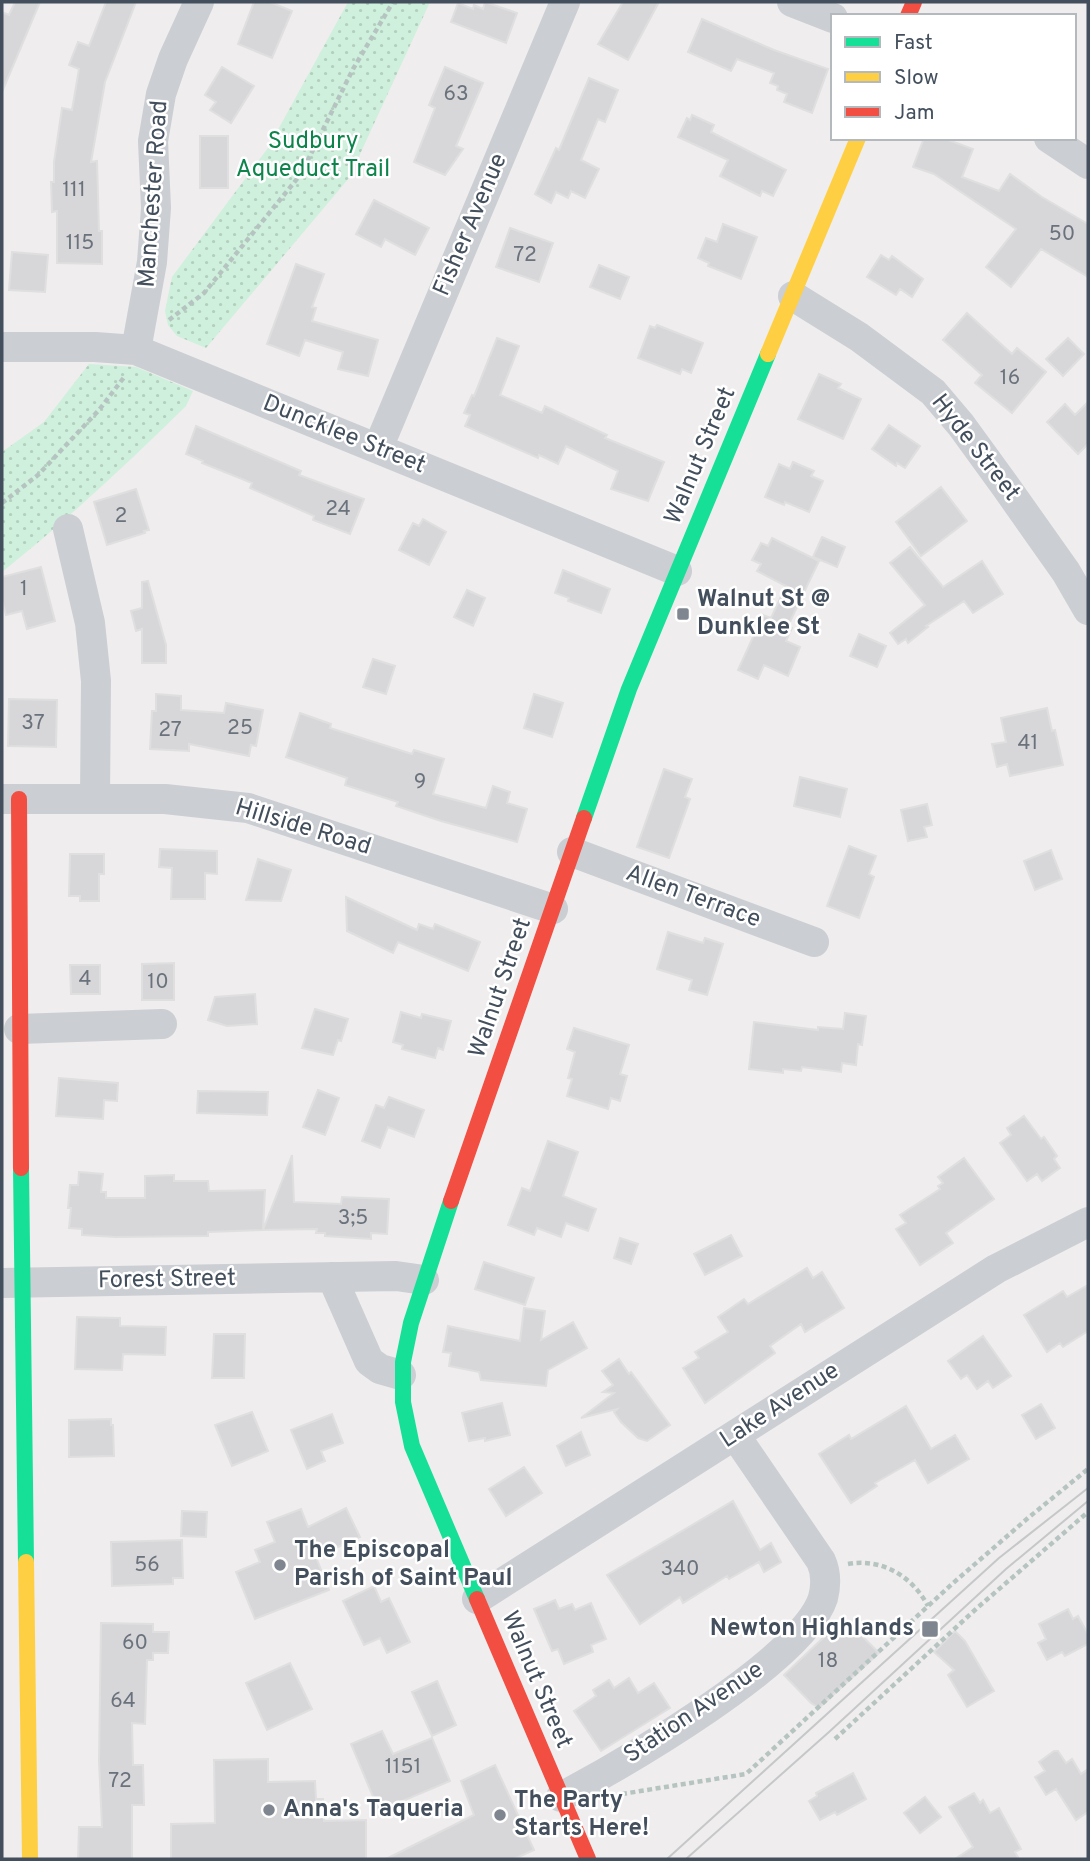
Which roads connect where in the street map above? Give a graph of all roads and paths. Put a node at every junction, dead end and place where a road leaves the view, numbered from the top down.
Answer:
1 (199, 2) edge
2 (393, 2) edge
3 (565, 2) edge
4 (792, 2) edge
5 (831, 17) edge
6 (857, 140) edge
7 (1052, 140) edge
8 (1088, 164) edge
9 (793, 296) junction
10 (2, 347) edge
11 (139, 351) junction
12 (377, 448) junction
13 (2, 503) edge
14 (68, 529) dead end
15 (677, 571) junction
16 (1088, 610) edge
17 (95, 798) junction
18 (10, 799) edge
19 (572, 852) junction
20 (553, 909) junction
21 (814, 942) dead end
22 (162, 1024) dead end
23 (19, 1029) junction
24 (1088, 1222) edge
25 (332, 1277) junction
26 (424, 1280) junction
27 (13, 1282) edge
28 (401, 1376) junction
29 (735, 1435) junction
30 (1088, 1469) edge
31 (1088, 1512) edge
32 (825, 1570) junction
33 (477, 1599) junction
34 (13, 1601) edge
35 (928, 1605) junction
36 (835, 1739) dead end
37 (626, 1794) dead end
38 (561, 1797) junction
39 (30, 1859) edge
40 (588, 1859) edge

1 - 11 street, Manchester Road
2 - 11 path
3 - 12 street, Fisher Avenue
4 - 5 street
6 - 9 main road, Walnut Street
7 - 8 street
9 - 15 main road, Walnut Street
9 - 16 street, Hyde Street
10 - 11 street, Duncklee Street
11 - 12 street, Duncklee Street
11 - 13 path
12 - 15 street, Duncklee Street
14 - 17 street
15 - 19 main road, Walnut Street
17 - 18 street, Hillside Road
17 - 20 street, Hillside Road
18 - 23 main road
19 - 20 main road, Walnut Street
19 - 21 street, Allen Terrace
20 - 26 main road, Walnut Street
22 - 23 street
23 - 27 main road
24 - 29 street, Lake Avenue
25 - 26 street, Forest Street
25 - 27 street, Forest Street
25 - 28 street
26 - 28 main road, Walnut Street
27 - 34 main road
28 - 33 main road, Walnut Street
29 - 32 street
29 - 33 street, Lake Avenue
30 - 35 path
31 - 36 path
32 - 35 path
32 - 38 street, Station Avenue
33 - 38 main road, Walnut Street
34 - 39 main road
35 - 37 path
38 - 40 main road, Walnut Street

